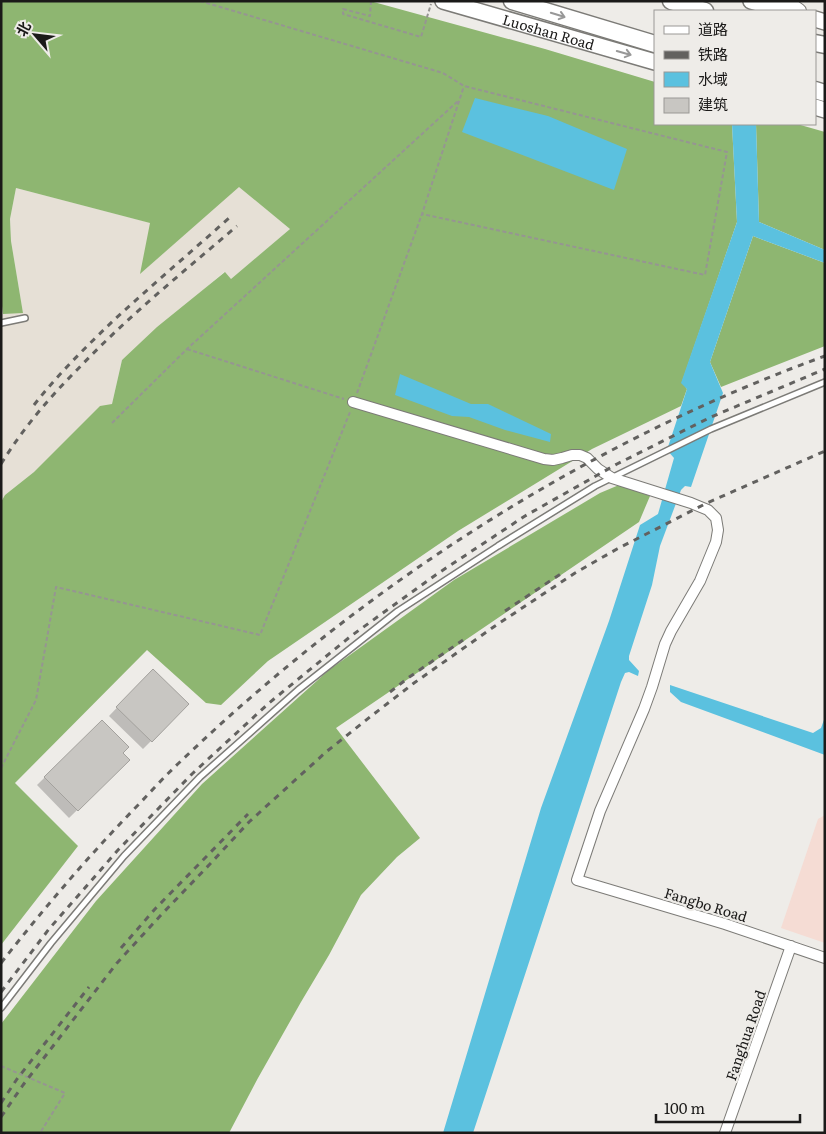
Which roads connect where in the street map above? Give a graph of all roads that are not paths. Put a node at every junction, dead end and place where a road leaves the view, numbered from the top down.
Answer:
1 (442, 1) edge
2 (512, 1) edge
3 (672, 1) edge
4 (751, 1) edge
5 (789, 1) edge
6 (701, 10) edge
7 (783, 10) edge
8 (798, 10) edge
9 (654, 44) edge
10 (654, 62) edge
11 (25, 318) dead end
12 (1, 323) edge
13 (825, 382) edge
14 (353, 402) road end
15 (612, 478) junction
16 (791, 946) junction
17 (825, 958) edge
18 (1, 1008) edge
19 (725, 1133) edge

1 -> 10 main road, Luoshan Road
2 -> 9 highway
3 - 6 highway
4 - 7 main road
5 - 8 main road
11 - 12 lane
13 - 15 lane
14 - 15 street
15 - 16 street, Fangbo Road
15 - 18 lane
16 - 17 street, Fangbo Road
16 - 19 street, Fanghua Road

